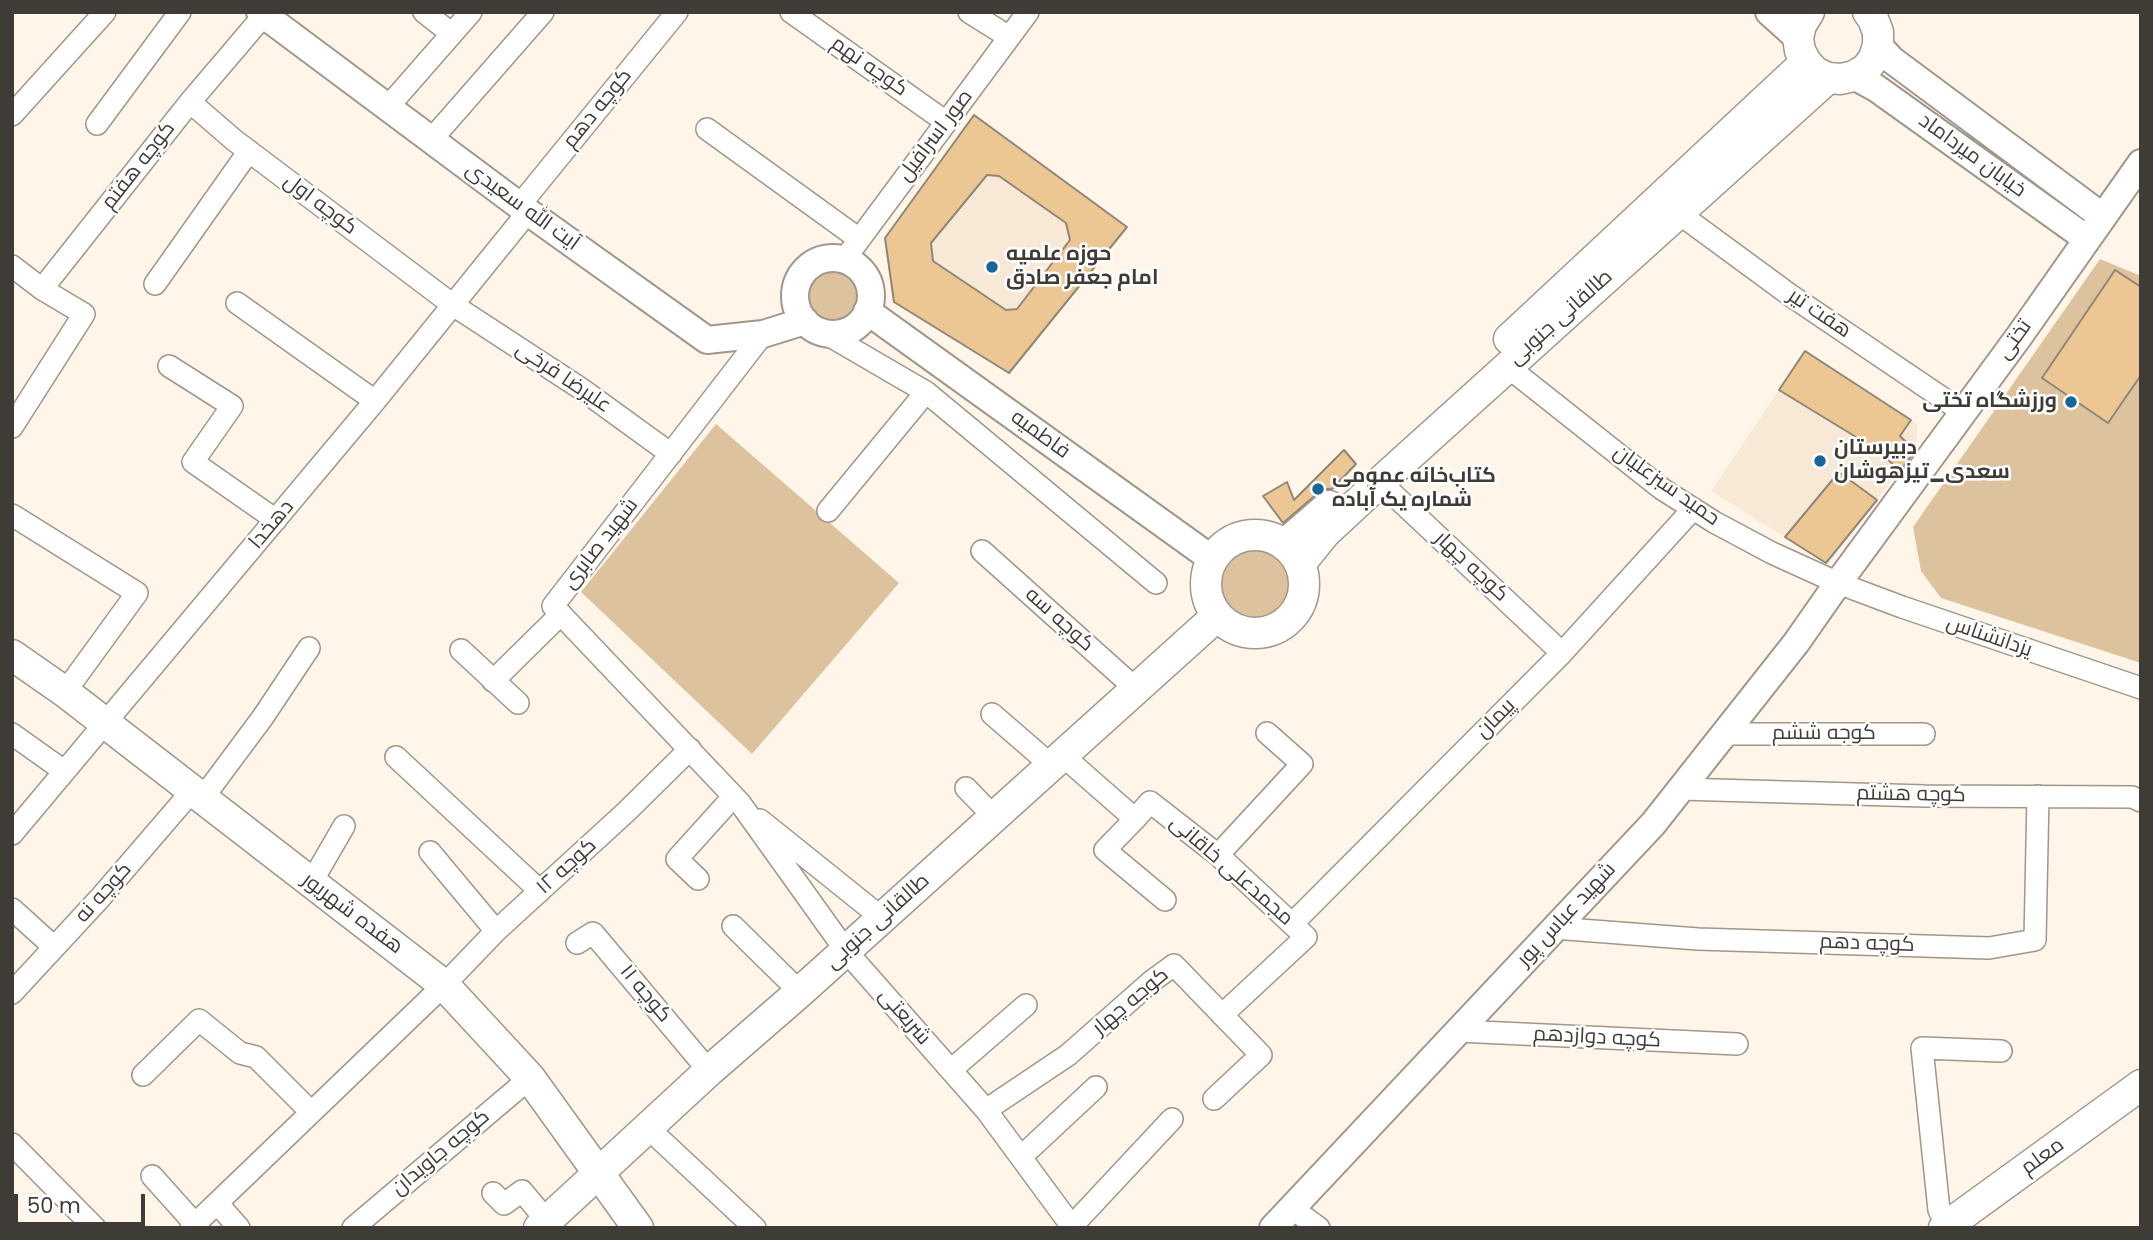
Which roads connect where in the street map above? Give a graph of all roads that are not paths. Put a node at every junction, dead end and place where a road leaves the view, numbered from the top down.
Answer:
1 (105, 12) edge
2 (180, 12) edge
3 (424, 12) edge
4 (471, 12) edge
5 (543, 12) edge
6 (677, 12) edge
7 (791, 12) edge
8 (970, 12) edge
9 (1028, 12) edge
10 (1769, 12) edge
11 (262, 14) edge
12 (1875, 22) edge
13 (452, 34) junction
14 (1009, 37) junction
15 (1819, 53) edge
16 (190, 102) junction
17 (387, 108) junction
18 (12, 115) edge
19 (1969, 118) junction
20 (946, 122) junction
21 (97, 124) dead end
22 (707, 129) dead end
23 (430, 140) junction
24 (1951, 141) junction
25 (249, 151) junction
26 (2141, 163) edge
27 (524, 209) junction
28 (1677, 212) junction
29 (2103, 217) junction
30 (2087, 239) junction
31 (852, 250) junction
32 (12, 266) edge
33 (155, 284) dead end
34 (42, 289) junction
35 (237, 303) dead end
36 (453, 304) junction
37 (867, 311) junction
38 (813, 327) junction
39 (763, 334) junction
40 (169, 366) dead end
41 (1508, 367) junction
42 (926, 392) junction
43 (375, 401) junction
44 (1963, 412) junction
45 (12, 428) edge
46 (671, 454) junction
47 (1380, 482) junction
48 (1693, 509) junction
49 (828, 511) dead end
50 (12, 515) edge
51 (276, 520) junction
52 (982, 551) dead end
53 (1292, 554) junction
54 (1212, 559) junction
55 (1156, 583) dead end
56 (1838, 583) junction
57 (561, 614) junction
58 (1217, 616) junction
59 (309, 648) dead end
60 (461, 650) dead end
61 (1562, 653) junction
62 (12, 654) edge
63 (493, 681) junction
64 (2141, 688) edge
65 (1136, 689) junction
66 (65, 692) junction
67 (518, 703) dead end
68 (992, 715) dead end
69 (105, 724) junction
70 (1267, 733) dead end
71 (12, 734) edge
72 (1724, 734) junction
73 (1924, 734) dead end
74 (690, 749) junction
75 (396, 757) dead end
76 (1057, 760) junction
77 (64, 771) junction
78 (966, 788) dead end
79 (1680, 789) junction
80 (197, 795) junction
81 (2038, 796) junction
82 (736, 800) junction
83 (2141, 801) edge
84 (995, 818) junction
85 (1135, 819) junction
86 (344, 826) dead end
87 (12, 834) edge
88 (430, 852) dead end
89 (1218, 855) junction
90 (698, 879) dead end
91 (311, 883) junction
92 (540, 891) junction
93 (1165, 900) dead end
94 (12, 909) edge
95 (882, 918) junction
96 (733, 926) dead end
97 (1554, 928) junction
98 (1299, 930) junction
99 (496, 931) junction
100 (577, 943) dead end
101 (54, 947) junction
102 (846, 951) junction
103 (444, 985) junction
104 (800, 992) junction
105 (12, 993) edge
106 (1026, 1005) dead end
107 (1222, 1015) junction
108 (1458, 1031) junction
109 (1737, 1044) dead end
110 (2001, 1051) dead end
111 (951, 1070) junction
112 (709, 1071) junction
113 (143, 1075) dead end
114 (530, 1078) junction
115 (2141, 1085) edge
116 (1096, 1087) dead end
117 (1214, 1099) dead end
118 (986, 1110) junction
119 (311, 1112) junction
120 (1172, 1119) dead end
121 (648, 1128) junction
122 (15, 1153) edge
123 (1021, 1157) junction
124 (597, 1174) junction
125 (152, 1176) dead end
126 (493, 1193) dead end
127 (217, 1203) junction
128 (1293, 1209) junction
129 (543, 1224) edge
130 (193, 1226) edge
131 (1073, 1227) edge
132 (1946, 1227) edge
133 (95, 1228) edge
134 (239, 1228) edge
135 (353, 1228) edge
136 (638, 1228) edge
137 (755, 1228) edge
138 (1273, 1228) edge
139 (1319, 1228) edge

1 - 18 street
2 - 21 street
3 - 13 street
4 - 13 street
5 - 23 street
6 - 27 street, کوچه دهم
7 - 20 street, کوچه نهم
8 - 14 street
9 - 14 street, صور اسرافیل
10 - 15 street, خیابان میرداماد
11 - 16 street, کوچه هفتم
11 - 17 street, آیت الله سعیدی
12 - 15 main road
12 - 19 street, خیابان میرداماد
13 - 17 street
14 - 20 street, صور اسرافیل
15 - 24 street, خیابان میرداماد
15 - 28 main road, طالقانی جنوبی
15 - 53 main road, طالقانی جنوبی
16 - 25 street, کوچه اول
16 - 34 street, کوچه هفتم
17 - 23 street, آیت الله سعیدی
19 - 24 street
19 - 29 street, خیابان میرداماد
20 - 31 street, صور اسرافیل
22 - 31 street
23 - 27 street, آیت الله سعیدی
24 - 30 street, خیابان میرداماد
25 - 33 street
25 - 36 street, کوچه اول
26 - 29 street, تختی
27 - 36 street, دهخدا
27 - 39 street, آیت الله سعیدی
28 - 41 main road, طالقانی جنوبی
28 - 44 street, هفت تیر
29 - 30 street, تختی
30 - 44 street, تختی
31 - 37 street
31 - 38 street
32 - 34 street
34 - 45 street
35 - 43 street
36 - 43 street, دهخدا
36 - 46 street, علیرضا فرخی
37 - 38 street
37 - 54 street, فاطمیه
38 - 39 street, آیت الله سعیدی
38 - 42 street, فاطمیه
39 - 46 street, شهید صابری
40 - 51 street
41 - 47 main road, طالقانی جنوبی
41 - 48 street, حمید سبزعلیان
42 - 49 street
42 - 55 street, فاطمیه
43 - 51 street, دهخدا
44 - 56 street, تختی
46 - 57 street, شهید صابری
47 - 53 main road, طالقانی جنوبی
47 - 61 street, کوچه چهار
48 - 56 street, حمید سبزعلیان
48 - 61 street, پیمان
50 - 66 street
51 - 69 street, دهخدا
52 - 65 street, کوچه سه
53 - 54 main road
53 - 58 main road
54 - 58 main road
56 - 64 street, یزدانشناس
56 - 72 street, شهید عباس پور
57 - 63 street
57 - 74 street, شهید صابری
58 - 65 main road, طالقانی جنوبی
59 - 80 street, کوچه نه
60 - 63 street
61 - 98 street, پیمان
62 - 66 main road, هفده شهریور
63 - 67 street
65 - 76 main road, طالقانی جنوبی
66 - 69 main road, هفده شهریور
68 - 76 street, مجمدعلی خاقانی
69 - 77 street, دهخدا
69 - 80 main road, هفده شهریور
70 - 89 street
71 - 77 street
72 - 73 street, کوجه ششم
72 - 79 street, شهید عباس پور
74 - 82 street, شهید صابری
74 - 92 street, کوچه ۱۲
75 - 92 street
76 - 84 main road, طالقانی جنوبی
76 - 85 street, مجمدعلی خاقانی
77 - 87 street, دهخدا
78 - 84 street
79 - 81 street, کوچه هشتم
79 - 97 street, شهید عباس پور
80 - 91 main road, هفده شهریور
80 - 101 street, کوچه نه
81 - 83 street, کوچه هشتم
81 - 97 street, کوچه دهم
82 - 90 street
82 - 95 street
82 - 102 street, شریعتی
84 - 95 main road, طالقانی جنوبی
85 - 89 street, مجمدعلی خاقانی
85 - 93 street
86 - 91 street
88 - 99 street
89 - 98 street, مجمدعلی خاقانی
91 - 103 main road, هفده شهریور
92 - 99 street, کوچه ۱۲
94 - 101 street
95 - 102 main road, طالقانی جنوبی
96 - 104 street
97 - 108 street, شهید عباس پور
98 - 107 street, پیمان
99 - 103 street, کوچه ۱۲
100 - 112 street, کوچه ۱۱
101 - 105 street, کوچه نه
102 - 104 main road, طالقانی جنوبی
102 - 111 street, شریعتی
103 - 114 main road, هفده شهریور
103 - 119 street, کوچه ۱۲
104 - 112 main road, طالقانی جنوبی
106 - 111 street
107 - 117 street, کوجه چهار
107 - 118 street, کوجه چهار
108 - 109 street, کوچه دوازدهم
108 - 128 street, شهید عباس پور
110 - 132 street
111 - 118 street, شریعتی
112 - 121 main road, طالقانی جنوبی
113 - 119 street
114 - 124 main road, هفده شهریور
114 - 135 street, کوچه جاویدان
115 - 132 main road, معلم
116 - 123 street
118 - 123 street, شریعتی
119 - 127 street, کوچه ۱۲
120 - 131 street
121 - 124 main road, طالقانی جنوبی
121 - 137 street
122 - 133 street
123 - 131 street, شریعتی
124 - 129 main road, طالقانی جنوبی
124 - 136 main road, هفده شهریور
125 - 130 street
126 - 129 street
127 - 130 street, کوچه ۱۲
127 - 134 street
128 - 138 street, شهید عباس پور
128 - 139 street

